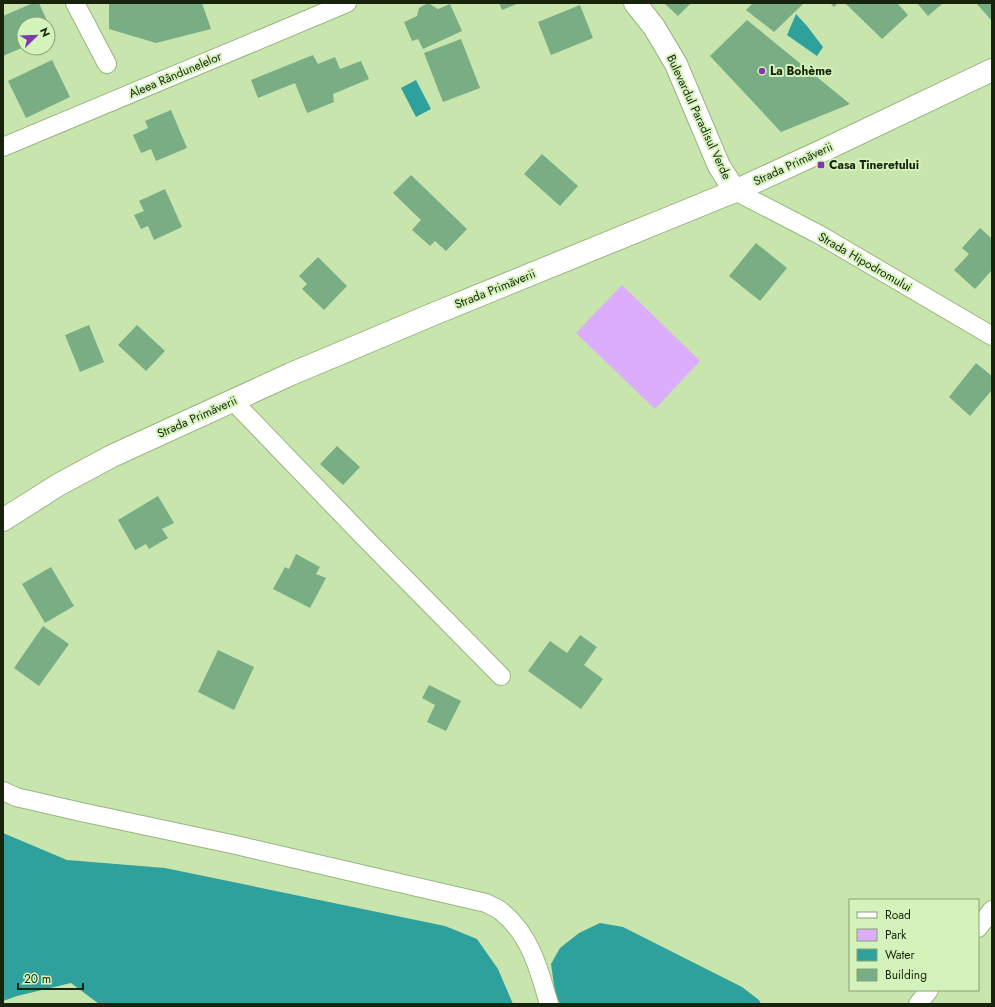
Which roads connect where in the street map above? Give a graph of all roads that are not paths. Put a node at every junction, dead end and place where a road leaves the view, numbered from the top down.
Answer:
1 (75, 3) edge
2 (347, 3) edge
3 (635, 3) edge
4 (107, 64) dead end
5 (992, 70) edge
6 (3, 146) edge
7 (735, 191) junction
8 (992, 336) edge
9 (232, 401) junction
10 (3, 520) edge
11 (501, 676) dead end
12 (3, 792) edge
13 (992, 910) edge
14 (979, 927) edge
15 (928, 991) edge
16 (550, 1004) edge
17 (918, 1004) edge

1 - 4 street
2 - 6 street, Aleea Rândunelelor
3 - 7 main road, Bulevardul Paradisul Verde
5 - 7 main road, Strada Primăverii
7 - 8 street, Strada Hipodromului
7 - 9 main road, Strada Primăverii
9 - 10 main road, Strada Primăverii
9 - 11 street
12 - 16 street
13 - 14 street
15 - 17 street

